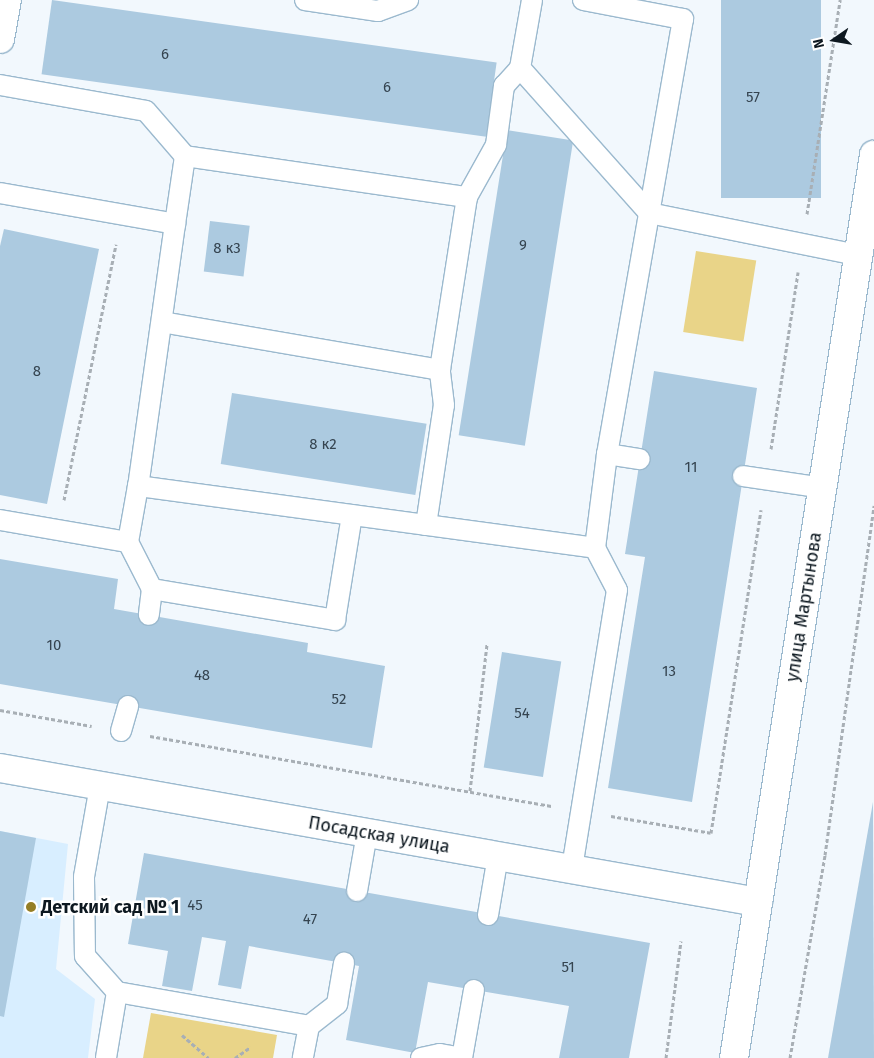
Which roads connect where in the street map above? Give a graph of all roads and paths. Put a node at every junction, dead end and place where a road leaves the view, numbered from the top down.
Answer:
1 (305, 0) edge
2 (408, 0) edge
3 (532, 0) edge
4 (584, 0) edge
5 (840, 0) edge
6 (520, 68) junction
7 (0, 85) edge
8 (874, 155) edge
9 (184, 156) junction
10 (0, 193) edge
11 (467, 197) junction
12 (649, 213) junction
13 (122, 214) junction
14 (175, 224) junction
15 (802, 245) junction
16 (858, 255) junction
17 (162, 322) junction
18 (440, 370) junction
19 (607, 454) junction
20 (640, 459) dead end
21 (743, 476) dead end
22 (766, 479) junction
23 (138, 486) junction
24 (823, 488) junction
25 (874, 505) edge
26 (352, 515) junction
27 (0, 520) edge
28 (426, 525) junction
29 (58, 530) junction
30 (128, 542) junction
31 (594, 548) junction
32 (152, 589) junction
33 (149, 615) dead end
34 (488, 644) dead end
35 (128, 706) dead end
36 (0, 710) edge
37 (121, 731) junction
38 (0, 768) edge
39 (100, 786) junction
40 (470, 791) junction
41 (580, 810) junction
42 (367, 833) junction
43 (498, 856) junction
44 (572, 869) junction
45 (357, 891) dead end
46 (758, 902) junction
47 (488, 915) dead end
48 (682, 941) dead end
49 (344, 963) dead end
50 (474, 990) dead end
51 (117, 992) junction
52 (309, 1026) junction
53 (106, 1058) edge
54 (304, 1058) edge
55 (420, 1058) edge
56 (462, 1058) edge
57 (666, 1058) edge
58 (734, 1058) edge
59 (790, 1058) edge

1 - 2 lane
3 - 6 lane
4 - 12 lane
5 - 15 path
6 - 11 lane
6 - 12 lane
7 - 9 lane
8 - 16 main road, улица Мартынова
9 - 11 lane
9 - 14 lane
10 - 13 lane
11 - 18 lane
12 - 15 lane
12 - 19 lane
13 - 14 lane
13 - 29 path
14 - 17 lane
15 - 16 lane
15 - 22 path
16 - 24 main road, улица Мартынова
17 - 18 lane
17 - 23 lane
18 - 28 lane
19 - 20 lane
19 - 31 lane
21 - 22 lane
22 - 24 lane
22 - 41 path
23 - 26 lane
23 - 30 lane
24 - 46 main road, улица Мартынова
25 - 59 path
26 - 28 lane
26 - 32 lane
27 - 29 lane
28 - 31 lane
29 - 30 lane
30 - 32 lane
31 - 41 lane
32 - 33 lane
34 - 40 path
35 - 37 lane
36 - 37 path
37 - 40 path
38 - 39 main road, Посадская улица
39 - 42 main road, Посадская улица
39 - 51 lane
40 - 41 path
41 - 44 lane
42 - 43 main road, Посадская улица
42 - 45 lane
43 - 44 main road, Посадская улица
43 - 47 lane
44 - 46 main road, Посадская улица
46 - 58 main road, улица Мартынова
48 - 57 path
49 - 52 lane
50 - 56 lane
51 - 52 lane
51 - 53 lane
52 - 54 lane
55 - 56 lane

